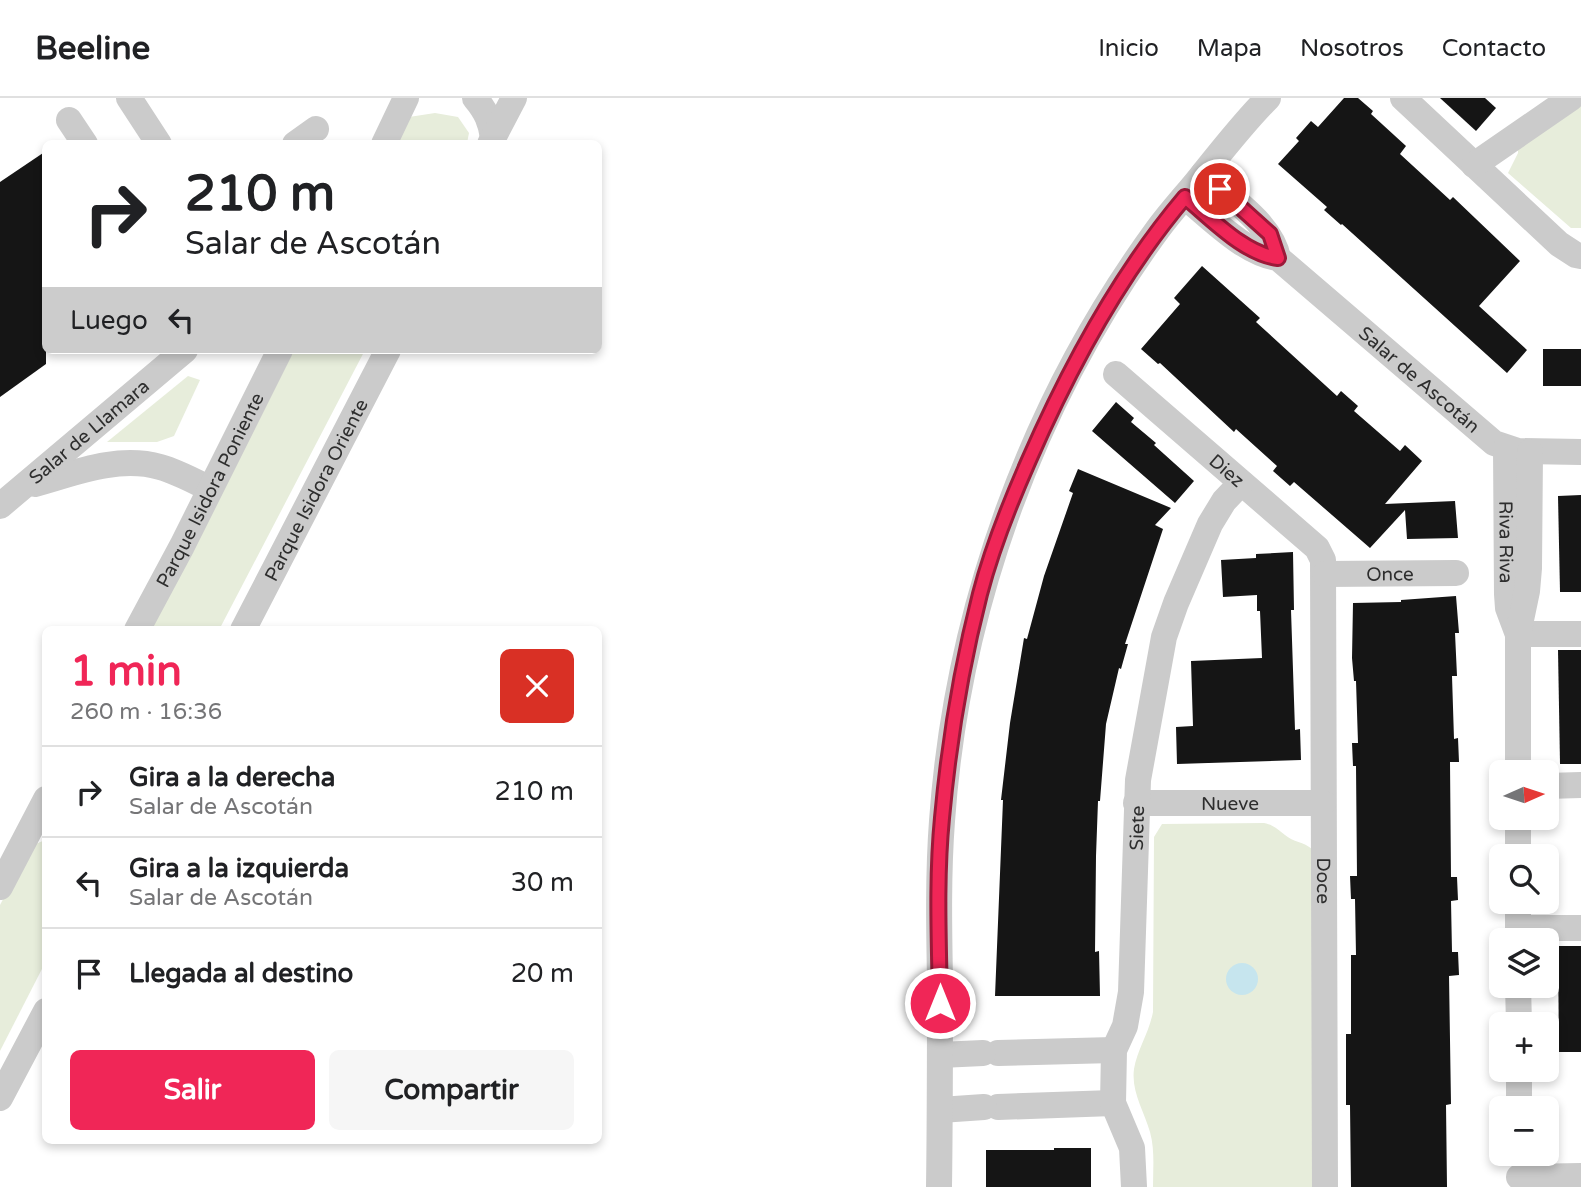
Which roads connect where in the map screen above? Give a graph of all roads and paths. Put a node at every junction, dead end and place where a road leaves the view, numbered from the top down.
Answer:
1 (129, 98) edge
2 (406, 98) edge
3 (475, 98) edge
4 (514, 98) edge
5 (1268, 98) edge
6 (1403, 98) edge
7 (1570, 98) edge
8 (69, 120) dead end
9 (82, 140) edge
10 (156, 140) edge
11 (386, 140) edge
12 (491, 140) edge
13 (492, 140) edge
14 (1474, 165) junction
15 (1203, 174) junction
16 (1185, 197) junction
17 (1581, 256) edge
18 (1278, 258) junction
19 (181, 354) edge
20 (278, 354) edge
21 (386, 354) edge
22 (1116, 374) dead end
23 (1518, 450) junction
24 (1581, 452) edge
25 (1241, 484) junction
26 (23, 488) junction
27 (210, 489) junction
28 (0, 506) edge
29 (1456, 573) dead end
30 (1325, 574) junction
31 (138, 626) edge
32 (245, 626) edge
33 (1518, 634) junction
34 (1581, 634) edge
35 (1518, 760) edge
36 (1581, 785) edge
37 (1559, 786) edge
38 (1136, 803) junction
39 (1323, 803) junction
40 (37, 826) edge
41 (0, 887) edge
42 (1581, 928) edge
43 (1559, 930) edge
44 (42, 1019) edge
45 (1114, 1050) junction
46 (940, 1055) junction
47 (0, 1098) edge
48 (1114, 1102) junction
49 (940, 1110) junction
50 (1519, 1172) edge
51 (1581, 1176) edge
52 (939, 1187) edge
53 (1134, 1187) edge
54 (1325, 1187) edge

1 - 10 street
2 - 11 street
3 - 12 street
4 - 13 street
5 - 15 street
6 - 14 street
7 - 14 street
8 - 9 street
14 - 17 street
15 - 16 street
15 - 18 street, Salar de Ascotán
16 - 18 street, Salar de Ascotán
16 - 46 street
18 - 23 street, Salar de Ascotán
19 - 26 street, Salar de Llamara
20 - 27 street, Parque Isidora Poniente
21 - 32 street, Parque Isidora Oriente
22 - 25 street, Diez
23 - 24 street
23 - 33 street, Riva Riva
25 - 30 street, Diez
25 - 38 street, Siete
26 - 27 street, Salar de Llamara
26 - 28 street, Salar de Llamara
27 - 31 street, Parque Isidora Poniente
29 - 30 street, Once
30 - 39 street, Doce
33 - 34 street
33 - 35 street, Riva Riva
36 - 37 street
38 - 39 street, Nueve
38 - 45 street, Siete
39 - 54 street, Doce
40 - 41 street
42 - 43 street
44 - 47 street
45 - 46 street
45 - 48 street, Siete
46 - 49 street
48 - 49 street
48 - 53 street, Siete
49 - 52 street
50 - 51 street

